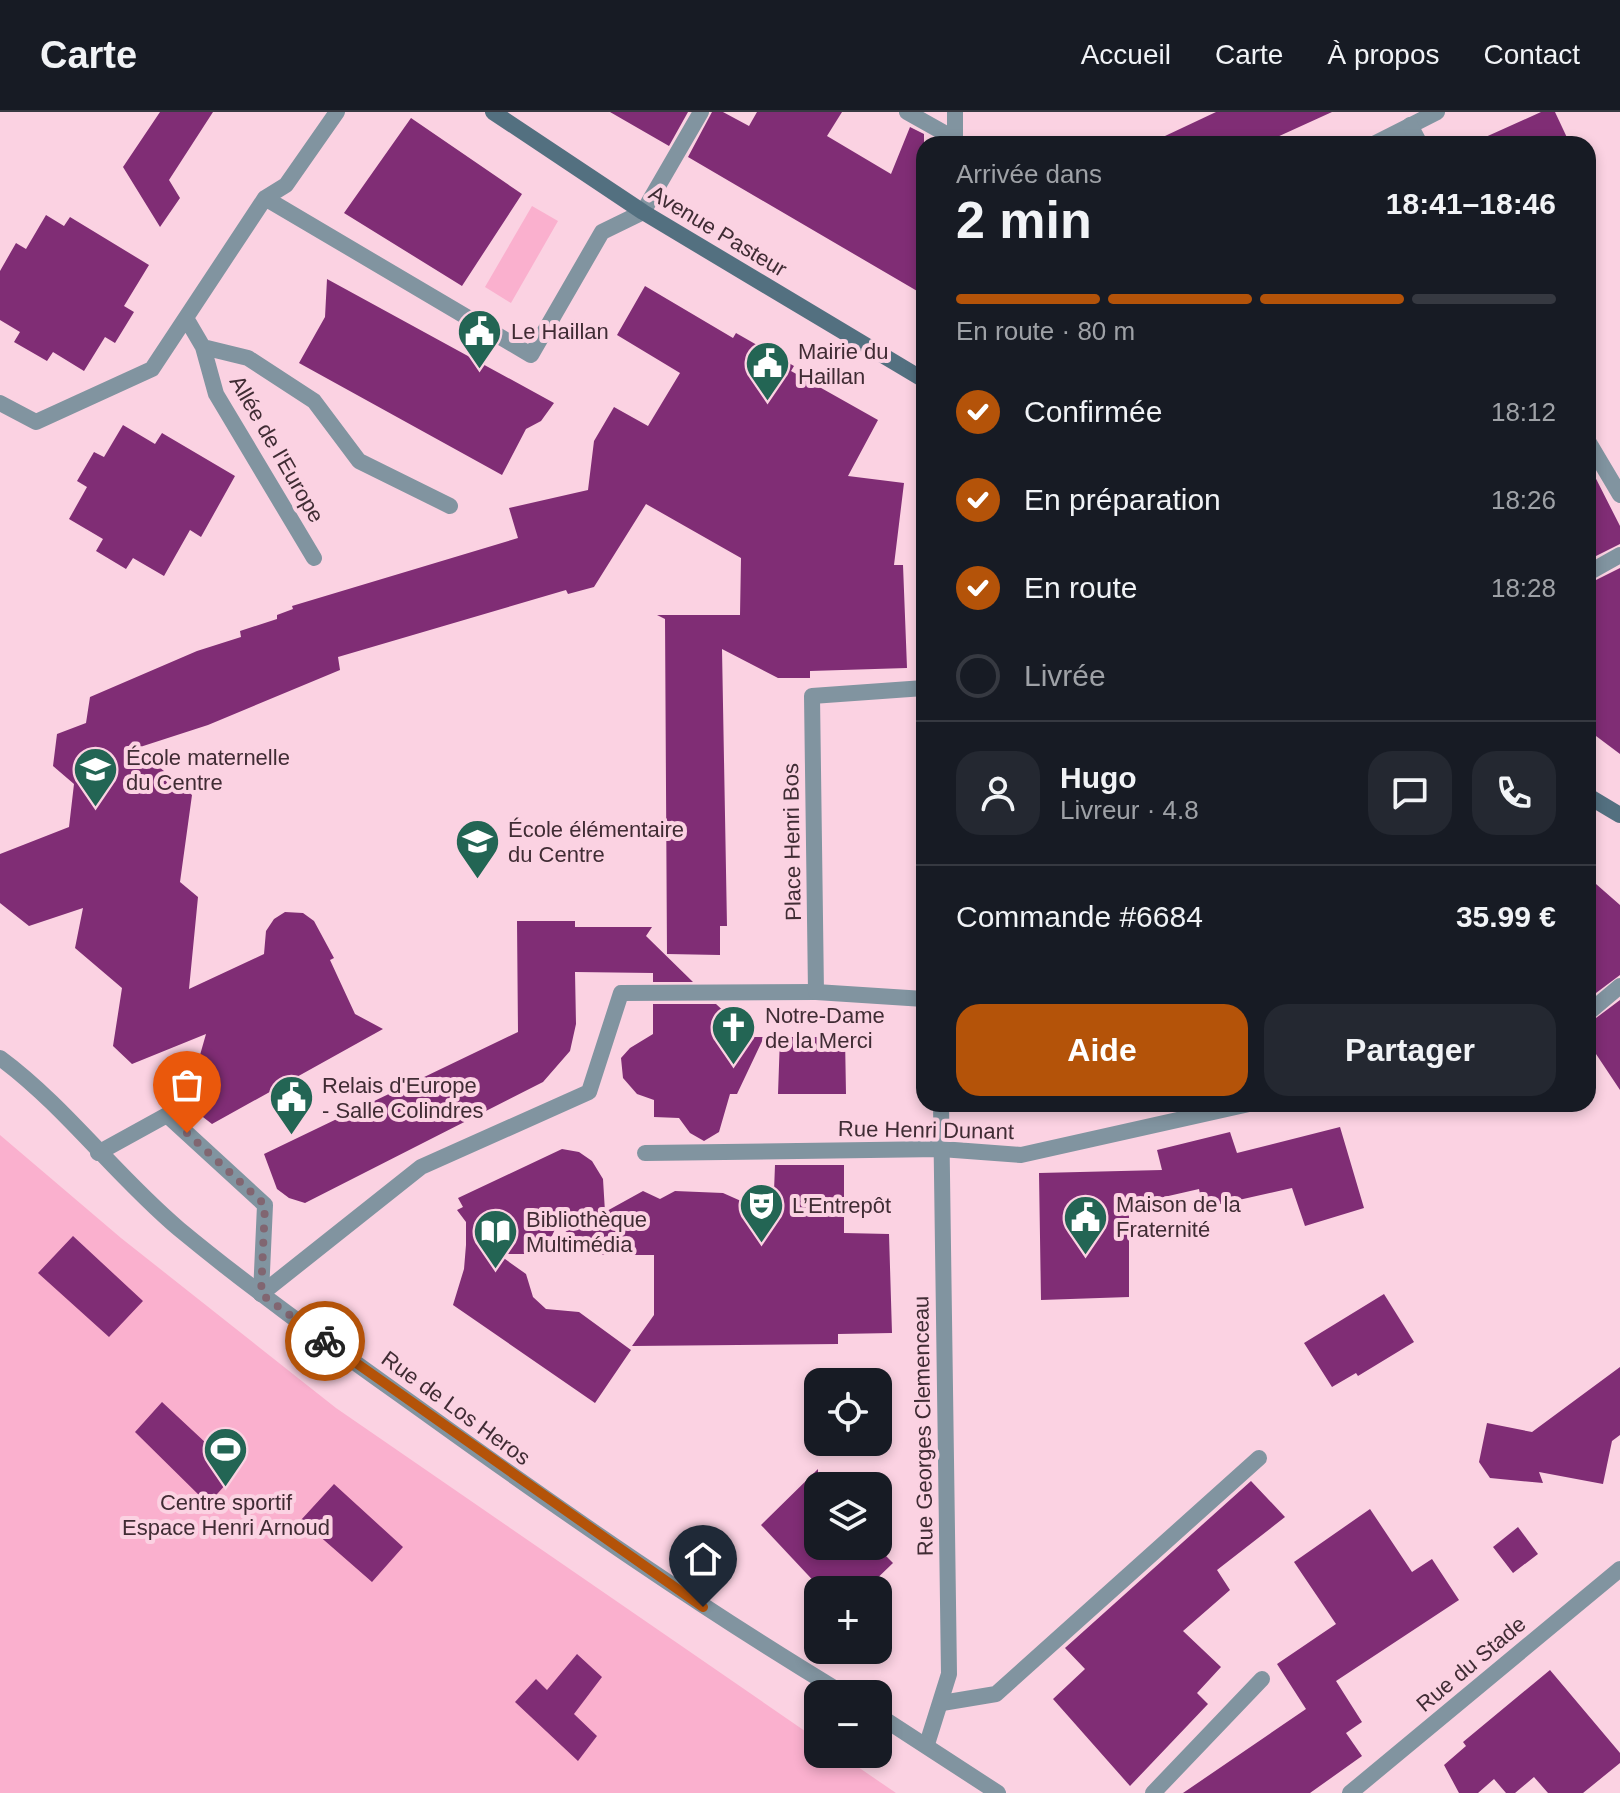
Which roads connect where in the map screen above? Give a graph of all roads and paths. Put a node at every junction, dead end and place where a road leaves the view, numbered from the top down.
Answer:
1 (337, 112) edge
2 (493, 112) edge
3 (701, 112) edge
4 (907, 112) edge
5 (955, 112) edge
6 (1437, 112) edge
7 (1410, 125) junction
8 (947, 136) edge
9 (955, 136) edge
10 (1389, 136) edge
11 (1416, 136) edge
12 (265, 198) junction
13 (643, 212) junction
14 (186, 318) junction
15 (203, 347) junction
16 (916, 375) edge
17 (0, 403) edge
18 (1596, 454) edge
19 (1620, 495) edge
20 (450, 506) dead end
21 (1620, 555) edge
22 (314, 558) dead end
23 (1596, 568) edge
24 (916, 689) edge
25 (1596, 801) edge
26 (1620, 815) edge
27 (1620, 986) edge
28 (816, 992) junction
29 (916, 998) edge
30 (1596, 1006) edge
31 (0, 1058) edge
32 (941, 1112) edge
33 (1213, 1112) edge
34 (941, 1149) junction
35 (98, 1153) junction
36 (645, 1153) dead end
37 (261, 1294) junction
38 (1259, 1458) dead end
39 (1620, 1569) edge
40 (1262, 1679) dead end
41 (821, 1680) edge
42 (942, 1703) junction
43 (892, 1723) edge
44 (927, 1744) junction
45 (998, 1793) edge
46 (1153, 1793) edge
47 (1350, 1793) edge

1 - 12 street
2 - 13 main road, Avenue Pasteur
3 - 13 street
4 - 8 street
5 - 9 street
6 - 7 street
7 - 10 street
7 - 11 street
12 - 13 street
12 - 14 street
13 - 16 main road, Avenue Pasteur
14 - 15 street, Allée de l'Europe
14 - 17 street
15 - 20 street
15 - 22 street, Allée de l'Europe
18 - 19 street
21 - 23 street
24 - 28 street, Place Henri Bos
25 - 26 main road
27 - 30 street
28 - 29 street
28 - 37 street
31 - 35 street, Rue de Los Heros
32 - 34 street, Rue Georges Clemenceau
33 - 34 street, Rue Henri Dunant
34 - 36 street, Rue Henri Dunant
34 - 42 street, Rue Georges Clemenceau
35 - 37 street, Rue de Los Heros
35 - 37 street
37 - 41 street, Rue de Los Heros
38 - 42 street
39 - 47 street, Rue du Stade
40 - 46 street
42 - 44 street, Rue Georges Clemenceau
43 - 44 street
44 - 45 street

